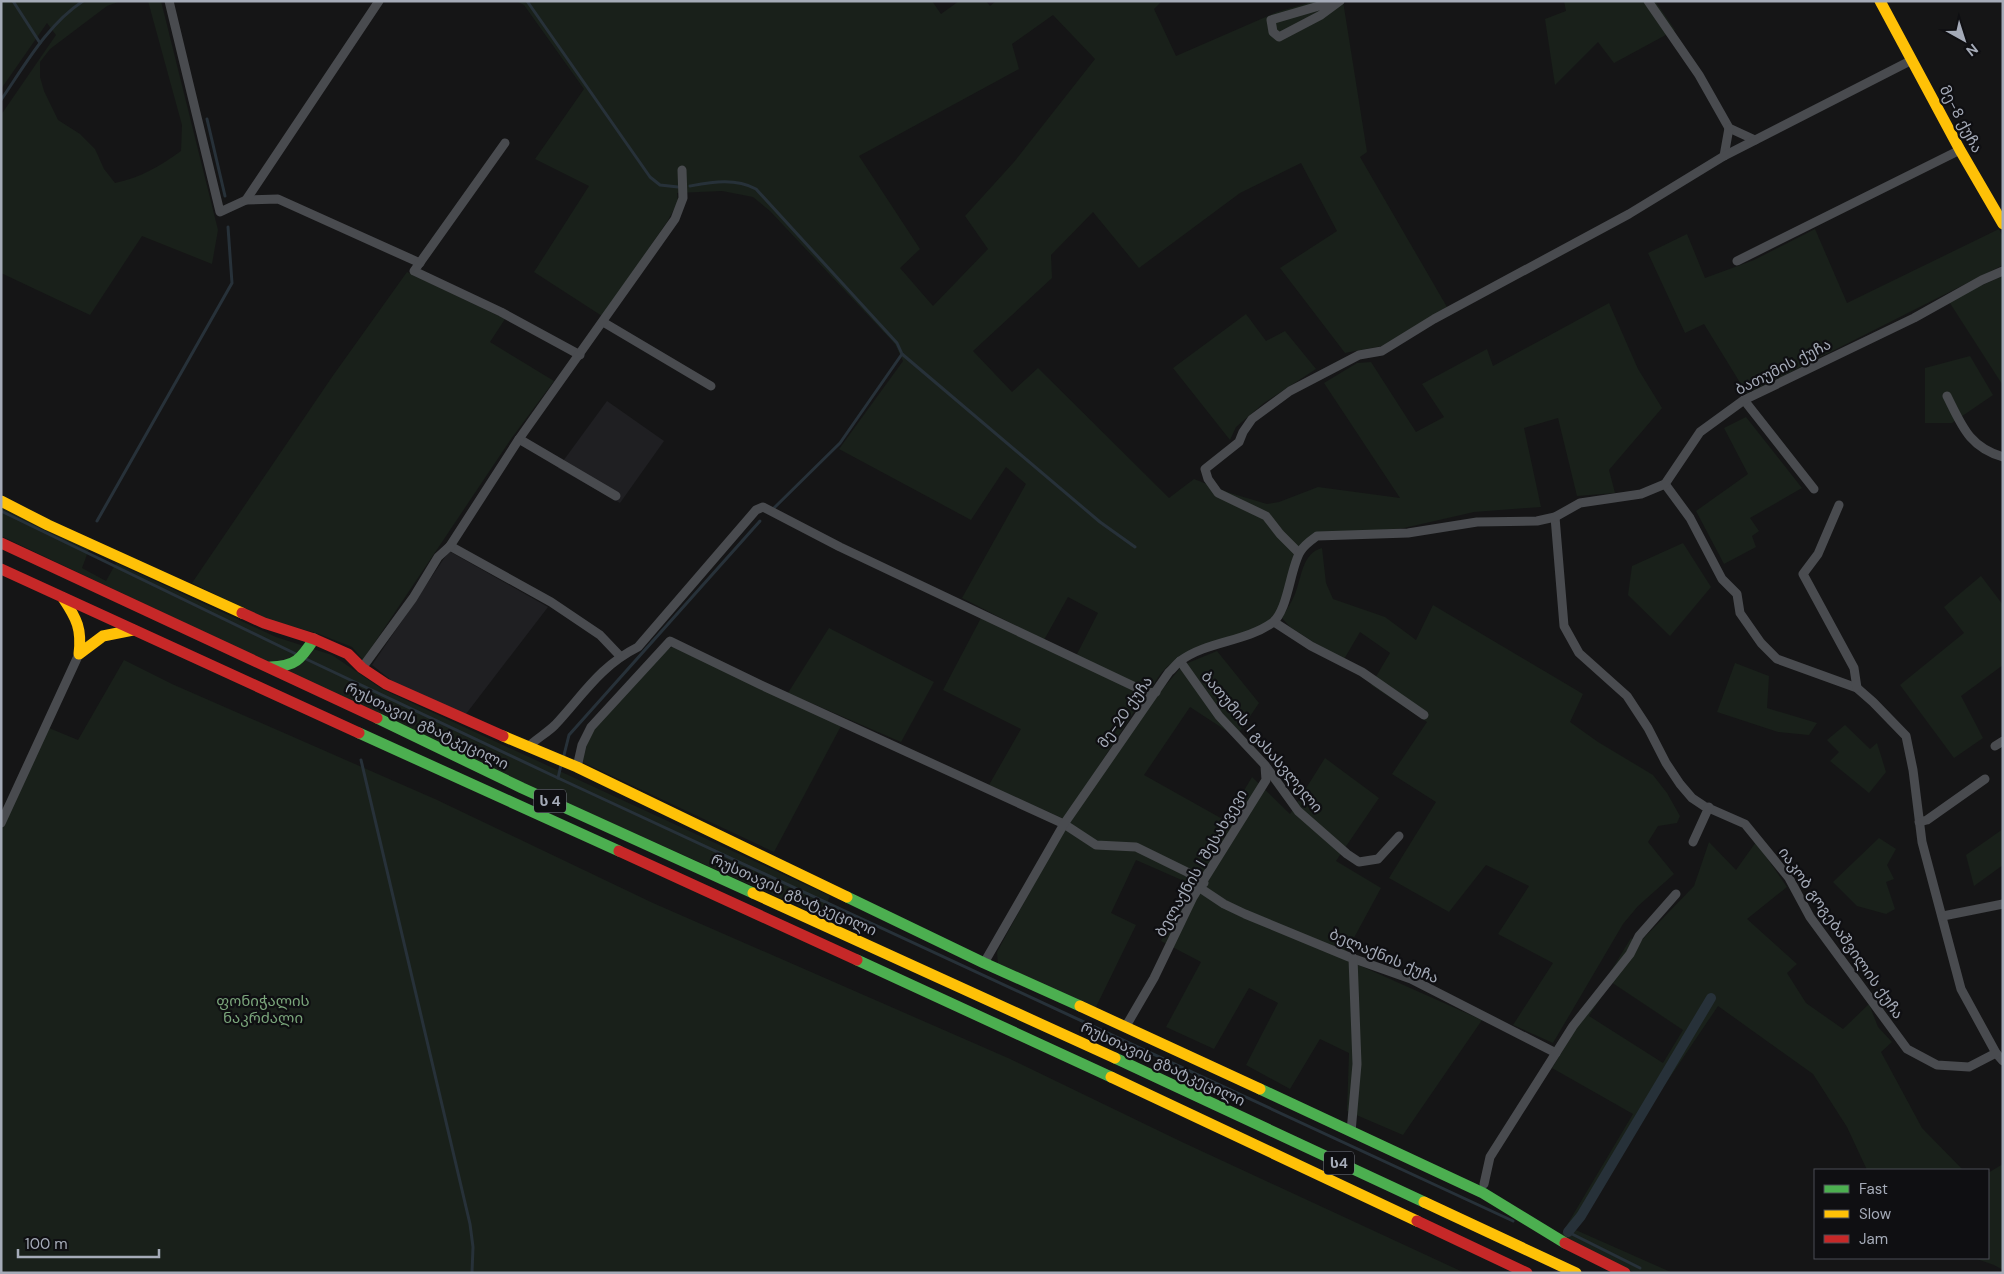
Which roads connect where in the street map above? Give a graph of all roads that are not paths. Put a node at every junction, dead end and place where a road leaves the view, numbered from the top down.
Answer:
1 (169, 1) edge
2 (379, 1) edge
3 (1338, 1) edge
4 (1648, 1) edge
5 (1880, 1) edge
6 (1912, 60) junction
7 (1730, 128) junction
8 (1755, 140) junction
9 (505, 144) dead end
10 (1960, 150) junction
11 (1724, 156) junction
12 (682, 170) dead end
13 (246, 200) junction
14 (2003, 224) edge
15 (1736, 261) dead end
16 (420, 263) junction
17 (2003, 271) edge
18 (604, 322) junction
19 (580, 355) junction
20 (711, 386) dead end
21 (1947, 396) dead end
22 (1744, 400) junction
23 (519, 439) junction
24 (2003, 457) edge
25 (1665, 484) junction
26 (1814, 489) dead end
27 (616, 496) dead end
28 (1, 501) edge
29 (1839, 505) dead end
30 (1555, 517) junction
31 (1, 543) edge
32 (450, 546) junction
33 (1299, 553) junction
34 (1, 569) edge
35 (63, 598) junction
36 (1274, 622) junction
37 (134, 630) junction
38 (311, 643) junction
39 (78, 654) junction
40 (620, 656) junction
41 (300, 661) junction
42 (1180, 661) junction
43 (270, 667) junction
44 (362, 668) junction
45 (314, 688) junction
46 (1857, 688) junction
47 (1156, 692) junction
48 (1424, 715) dead end
49 (2003, 740) edge
50 (1995, 746) dead end
51 (528, 747) junction
52 (573, 765) junction
53 (1265, 765) junction
54 (1985, 779) dead end
55 (1709, 807) junction
56 (1919, 822) junction
57 (1, 823) edge
58 (1064, 824) junction
59 (1399, 836) dead end
60 (1693, 842) dead end
61 (1202, 885) junction
62 (1676, 894) dead end
63 (2003, 904) edge
64 (1943, 916) junction
65 (1353, 958) junction
66 (984, 963) junction
67 (1126, 1026) junction
68 (1103, 1052) joint
69 (1556, 1053) junction
70 (1996, 1053) junction
71 (2003, 1061) edge
72 (1095, 1069) joint
73 (1351, 1132) junction
74 (1484, 1184) dead end
75 (1527, 1273) edge
76 (1576, 1273) edge
77 (1625, 1273) edge

1 - 13 street
2 - 13 street
3 - 3 street
4 - 7 street
5 - 6 main road, მე-8 ქუჩა
6 - 8 street
6 - 10 main road, მე-8 ქუჩა
7 - 8 street
7 - 11 street
8 - 11 street
9 - 16 street
10 - 14 main road, მე-8 ქუჩა
10 - 15 street
11 - 33 street
12 - 18 street
13 - 16 street
16 - 19 street
17 - 22 street, ბათუმის ქუჩა
18 - 19 street
18 - 20 street
19 - 23 street
21 - 24 street
22 - 25 street, ბათუმის ქუჩა
22 - 26 street
23 - 27 street
23 - 32 street
25 - 30 street
25 - 46 street
28 - 38 main road
29 - 46 street
30 - 33 street
30 - 55 street, იაკობ გოგებაშვილის ქუჩა
31 - 43 main road, რუსთავის გზატკეცილი / ს 4
32 - 40 street
32 - 44 street
33 - 36 street
34 - 35 main road, ს 4
35 - 37 main road, ს 4
35 - 39 main road
36 - 42 street, მე-20 ქუჩა
36 - 48 street
37 - 39 main road
37 - 72 main road, ს 4
38 - 41 main road
38 - 44 main road
39 - 57 street
40 - 47 street
40 - 51 street
41 - 43 main road
41 - 45 main road
42 - 47 street, მე-20 ქუჩა
42 - 53 street, ბათუმის I გასასვლელი
43 - 45 main road, რუსთავის გზატკეცილი / ს 4
44 - 51 main road
45 - 68 main road, რუსთავის გზატკეცილი / ს 4
46 - 56 street
47 - 58 street, მე-20 ქუჩა
49 - 50 street
51 - 52 main road
52 - 58 street, ბელაქნის ქუჩა
52 - 66 main road
53 - 59 street, ბათუმის I გასასვლელი
53 - 61 street, ბელაქნის I შესახვევი
54 - 56 street
55 - 60 street
55 - 70 street, იაკობ გოგებაშვილის ქუჩა
56 - 64 street
58 - 61 street, ბელაქნის ქუჩა
58 - 66 street, მე-20 ქუჩა
61 - 65 street, ბელაქნის ქუჩა
61 - 67 street, ბელაქნის I შესახვევი
62 - 69 street
63 - 64 street
64 - 70 street
65 - 69 street, ბელაქნის ქუჩა
65 - 73 street
66 - 67 main road
67 - 73 main road
68 - 76 main road, რუსთავის გზატკეცილი / ს4
69 - 74 street
70 - 71 street
72 - 75 main road, ს4
73 - 77 main road

